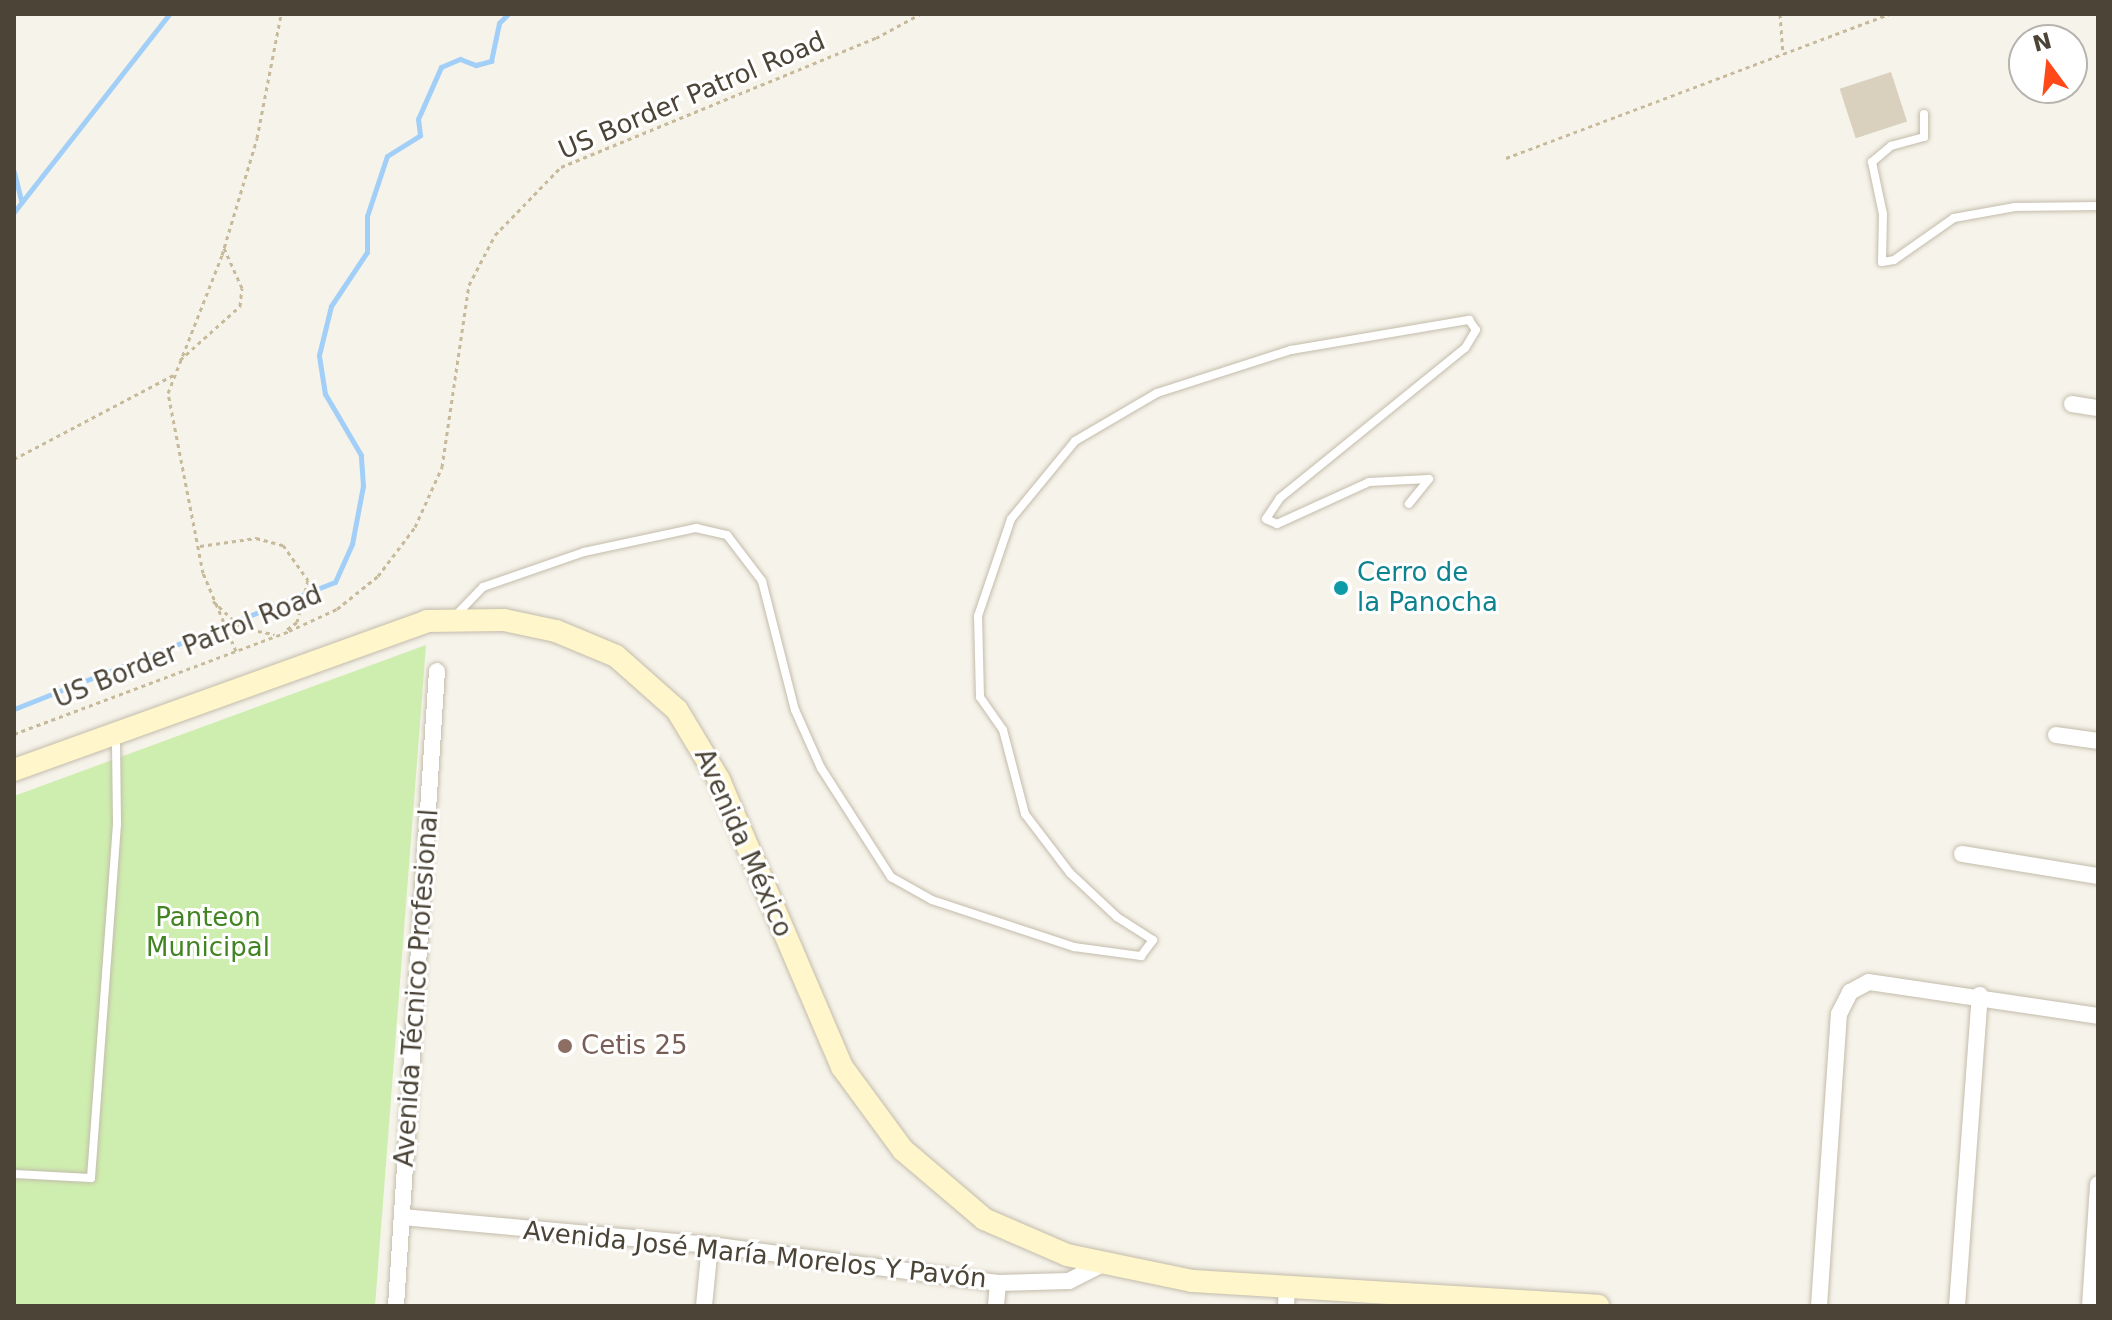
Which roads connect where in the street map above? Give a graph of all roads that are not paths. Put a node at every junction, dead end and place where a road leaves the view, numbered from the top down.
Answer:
1 (1924, 114) dead end
2 (2098, 206) edge
3 (2072, 404) dead end
4 (2098, 408) edge
5 (1409, 504) dead end
6 (454, 618) junction
7 (437, 671) dead end
8 (116, 732) junction
9 (2056, 735) dead end
10 (2098, 741) edge
11 (14, 770) edge
12 (1962, 854) dead end
13 (2098, 876) edge
14 (1980, 995) junction
15 (2098, 1016) edge
16 (14, 1174) edge
17 (2098, 1184) edge
18 (402, 1217) junction
19 (710, 1245) junction
20 (1103, 1264) junction
21 (998, 1283) junction
22 (1286, 1296) edge
23 (1517, 1302) edge
24 (396, 1306) edge
25 (704, 1306) edge
26 (996, 1306) edge
27 (1598, 1306) edge
28 (1819, 1306) edge
29 (1957, 1306) edge
30 (2090, 1306) edge

1 - 2 lane
3 - 4 street
5 - 6 lane
6 - 8 main road, Avenida México
6 - 20 main road, Avenida México
7 - 18 street, Avenida Técnico Profesional
8 - 11 main road, Avenida México
8 - 16 lane
9 - 10 street
12 - 13 street
14 - 15 street
14 - 28 street
14 - 29 street
17 - 30 street
18 - 19 street, Avenida José María Morelos Y Pavón
18 - 24 street, Avenida Técnico Profesional
19 - 21 street, Avenida José María Morelos Y Pavón
19 - 25 street
20 - 21 street, Avenida José María Morelos Y Pavón
20 - 22 main road, Avenida México
21 - 26 street
22 - 23 main road
23 - 27 main road

